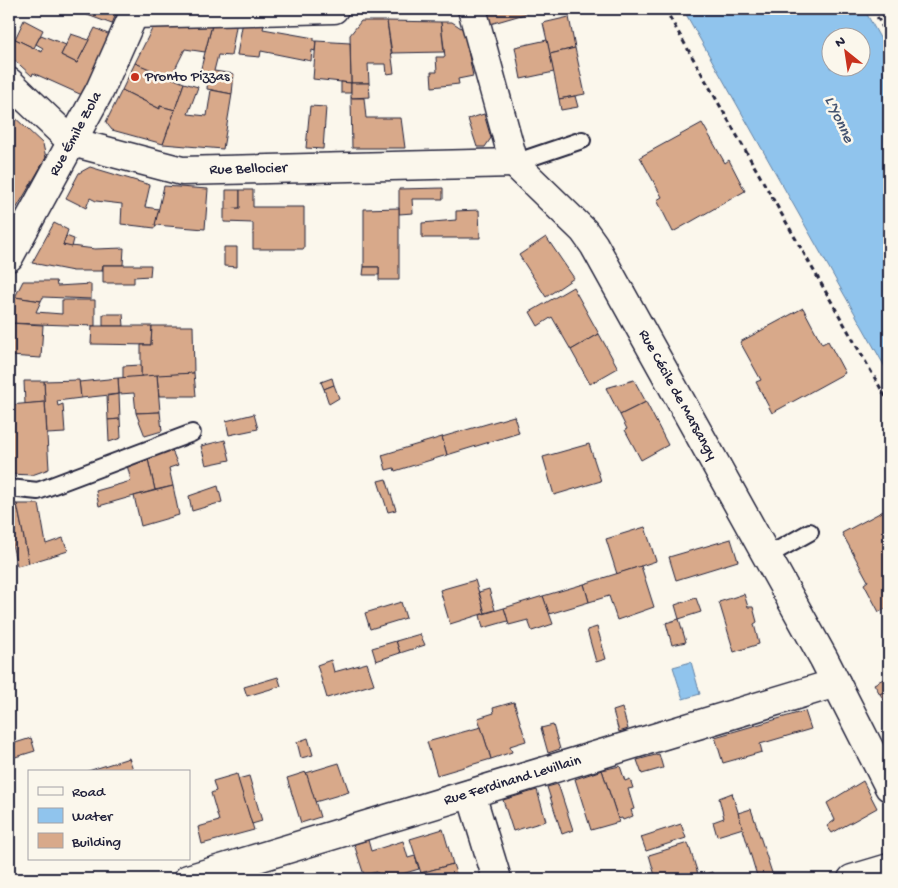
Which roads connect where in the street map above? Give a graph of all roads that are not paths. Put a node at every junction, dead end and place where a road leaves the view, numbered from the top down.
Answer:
1 (334, 9) edge
2 (472, 9) edge
3 (135, 11) edge
4 (9, 82) edge
5 (582, 140) dead end
6 (72, 142) junction
7 (514, 163) junction
8 (9, 257) edge
9 (192, 433) dead end
10 (9, 488) edge
11 (810, 532) dead end
12 (767, 556) junction
13 (836, 684) junction
14 (889, 787) edge
15 (471, 794) junction
16 (889, 868) edge
17 (188, 879) edge
18 (497, 879) edge
19 (852, 879) edge

1 - 3 street
2 - 7 street
3 - 6 street, Rue Émile Zola
4 - 6 street, Rue Bellocier
5 - 7 lane
6 - 7 street, Rue Bellocier
6 - 8 street, Rue Émile Zola
7 - 12 street, Rue Cécile de Marsangy
9 - 10 lane
11 - 12 lane
12 - 13 street, Rue Cécile de Marsangy
13 - 14 street, Rue Cécile de Marsangy
13 - 15 street, Rue Ferdinand Levillain
15 - 17 street, Rue Ferdinand Levillain
15 - 18 street
16 - 19 street

